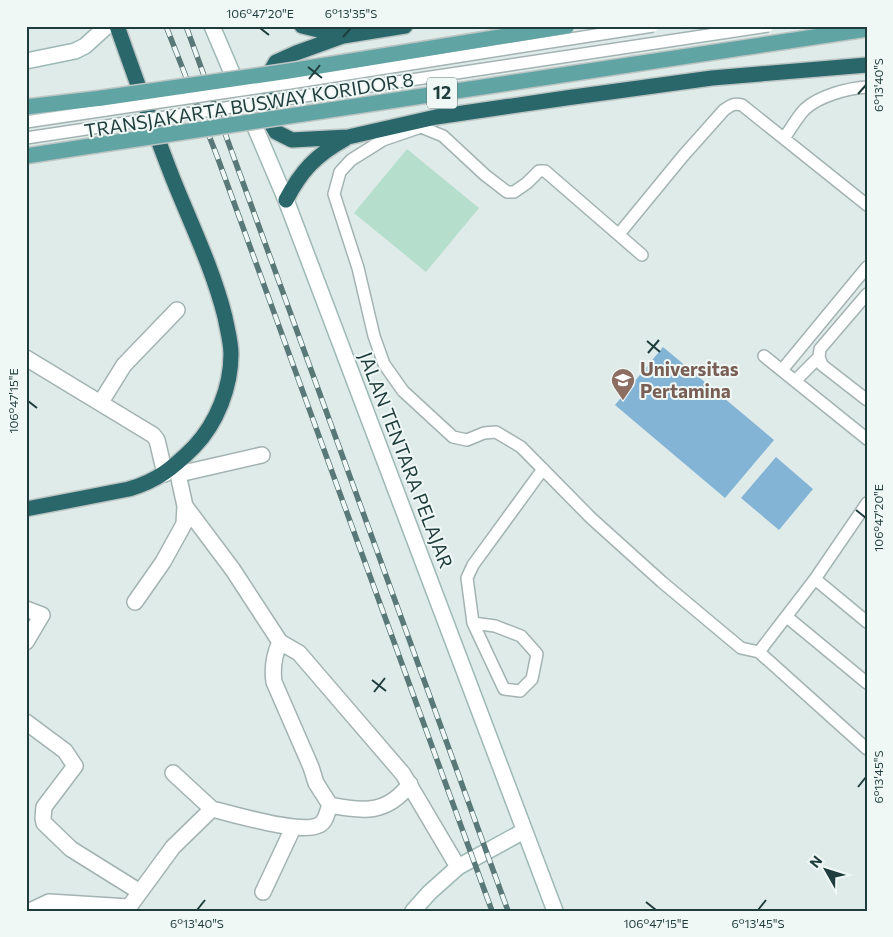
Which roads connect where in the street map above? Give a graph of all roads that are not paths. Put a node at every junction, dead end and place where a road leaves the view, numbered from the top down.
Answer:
1 (107, 26) edge
2 (117, 26) edge
3 (212, 26) edge
4 (302, 26) edge
5 (405, 26) edge
6 (568, 26) edge
7 (653, 26) edge
8 (768, 26) edge
9 (867, 29) edge
10 (343, 36) junction
11 (26, 61) edge
12 (867, 65) edge
13 (867, 87) edge
14 (104, 104) junction
15 (26, 107) edge
16 (26, 122) edge
17 (348, 137) junction
18 (26, 138) edge
19 (784, 138) junction
20 (26, 156) edge
21 (286, 200) junction
22 (867, 205) edge
23 (619, 234) junction
24 (642, 254) dead end
25 (867, 267) edge
26 (867, 294) edge
27 (177, 310) dead end
28 (764, 356) dead end
29 (819, 357) junction
30 (26, 358) edge
31 (782, 370) junction
32 (796, 381) junction
33 (867, 400) edge
34 (101, 402) junction
35 (867, 439) edge
36 (262, 455) dead end
37 (543, 469) junction
38 (173, 471) junction
39 (867, 503) edge
40 (185, 506) junction
41 (26, 508) edge
42 (815, 579) junction
43 (135, 602) dead end
44 (26, 609) edge
45 (787, 617) junction
46 (867, 622) edge
47 (473, 623) junction
48 (26, 642) edge
49 (280, 642) junction
50 (759, 652) junction
51 (867, 683) edge
52 (26, 722) edge
53 (867, 749) edge
54 (173, 773) dead end
55 (410, 784) junction
56 (330, 805) junction
57 (212, 809) junction
58 (293, 828) junction
59 (524, 831) junction
60 (458, 867) junction
61 (140, 892) junction
62 (263, 892) dead end
63 (30, 911) edge
64 (413, 911) edge
65 (555, 911) edge

1 - 11 street
2 - 38 highway
3 - 21 street, JALAN TENTARA PELAJAR
4 - 10 highway
5 - 10 highway
6 - 14 main road, bridge
7 - 14 lane, TRANSJAKARTA BUSWAY KORIDOR 8, bridge
8 - 18 lane, TRANSJAKARTA BUSWAY KORIDOR 8, bridge
9 - 20 main road, 12, bridge
10 - 17 highway
12 - 17 highway
13 - 19 lane
14 - 15 main road
14 - 16 lane, TRANSJAKARTA BUSWAY KORIDOR 8
17 - 21 highway
19 - 22 lane
19 - 23 lane
21 - 59 street, JALAN TENTARA PELAJAR
23 - 24 lane
23 - 37 lane
25 - 31 lane
26 - 29 lane
27 - 34 street
28 - 31 lane
29 - 32 lane
29 - 33 lane
30 - 34 street
31 - 32 lane
32 - 35 lane
34 - 38 street
36 - 38 street
37 - 47 lane
37 - 50 lane
38 - 40 street
38 - 41 highway
39 - 42 lane
40 - 43 street
40 - 49 street
42 - 45 lane
42 - 46 lane
44 - 48 street
45 - 50 lane
45 - 51 lane
47 - 47 lane
49 - 55 street
49 - 56 street
50 - 53 lane
52 - 61 street
54 - 57 street
55 - 56 street
55 - 60 street
56 - 58 street
57 - 58 street
57 - 61 street
58 - 62 street
59 - 60 street
59 - 65 street, JALAN TENTARA PELAJAR
60 - 64 street
61 - 63 street

